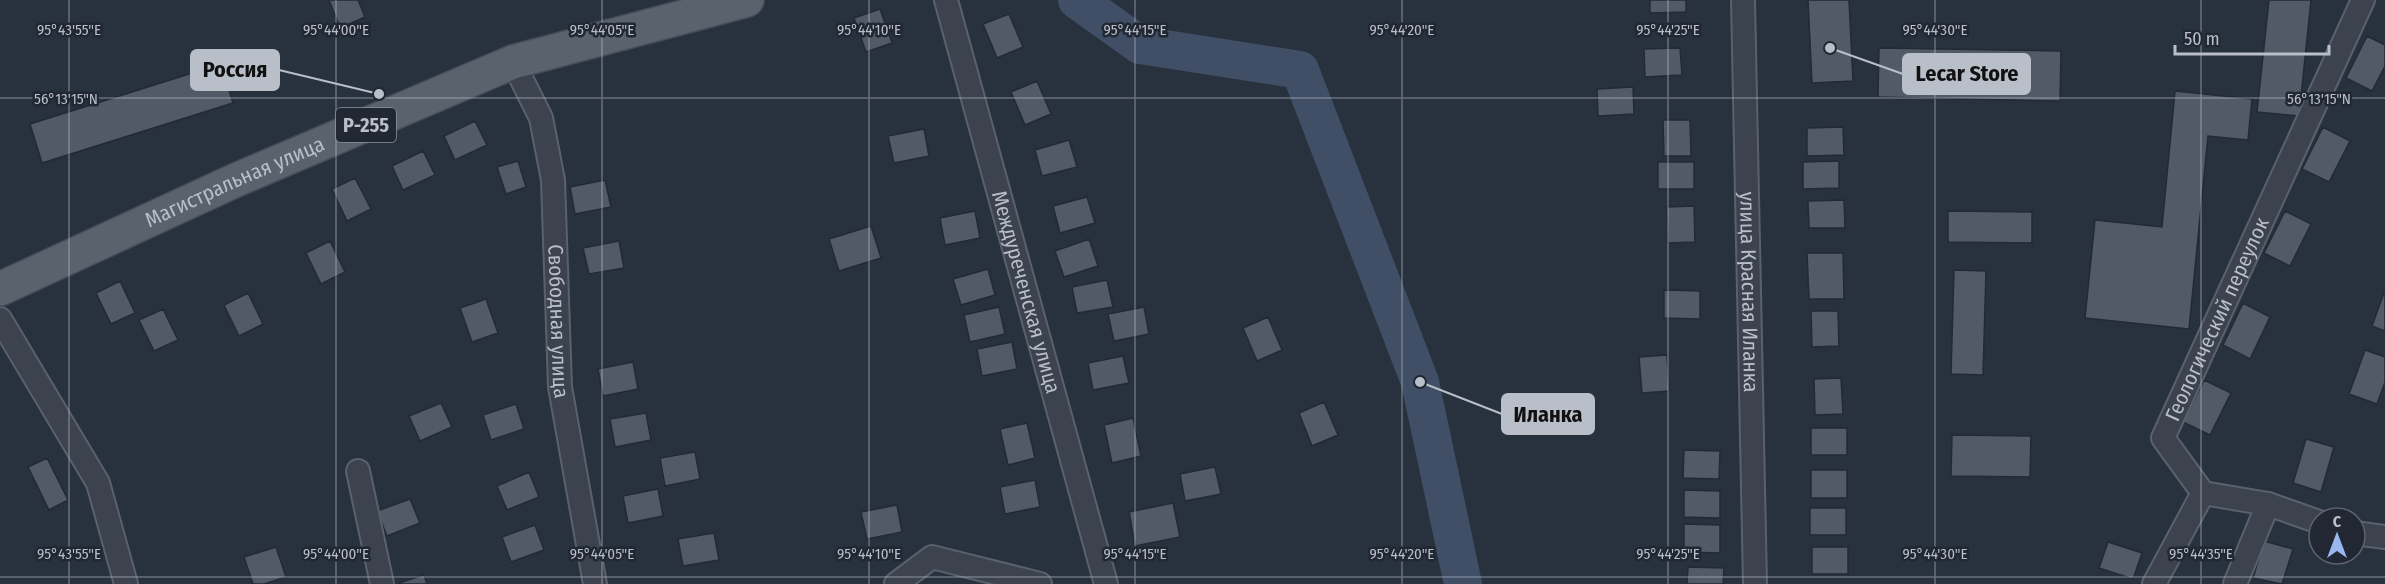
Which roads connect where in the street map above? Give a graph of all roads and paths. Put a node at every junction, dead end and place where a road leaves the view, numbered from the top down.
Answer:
1 (747, 0) edge
2 (946, 0) edge
3 (1743, 0) edge
4 (2363, 0) edge
5 (513, 62) junction
6 (0, 289) edge
7 (0, 319) edge
8 (358, 471) dead end
9 (2203, 493) junction
10 (2268, 504) junction
11 (2307, 518) edge
12 (2367, 535) edge
13 (2385, 537) edge
14 (126, 584) edge
15 (382, 584) edge
16 (595, 584) edge
17 (896, 584) edge
18 (1040, 584) edge
19 (1106, 584) edge
20 (1755, 584) edge
21 (2154, 584) edge
22 (2235, 584) edge

1 - 5 main road, Магистральная улица / Р-255
2 - 19 street, Междуреченская улица
3 - 20 street, улица Красная Иланка
4 - 9 street, Геологический переулок
5 - 6 main road, Магистральная улица / Р-255
5 - 16 street, Свободная улица
7 - 14 street
8 - 15 street
9 - 10 street
9 - 21 street
10 - 11 street
10 - 22 street
12 - 13 street
17 - 18 street

